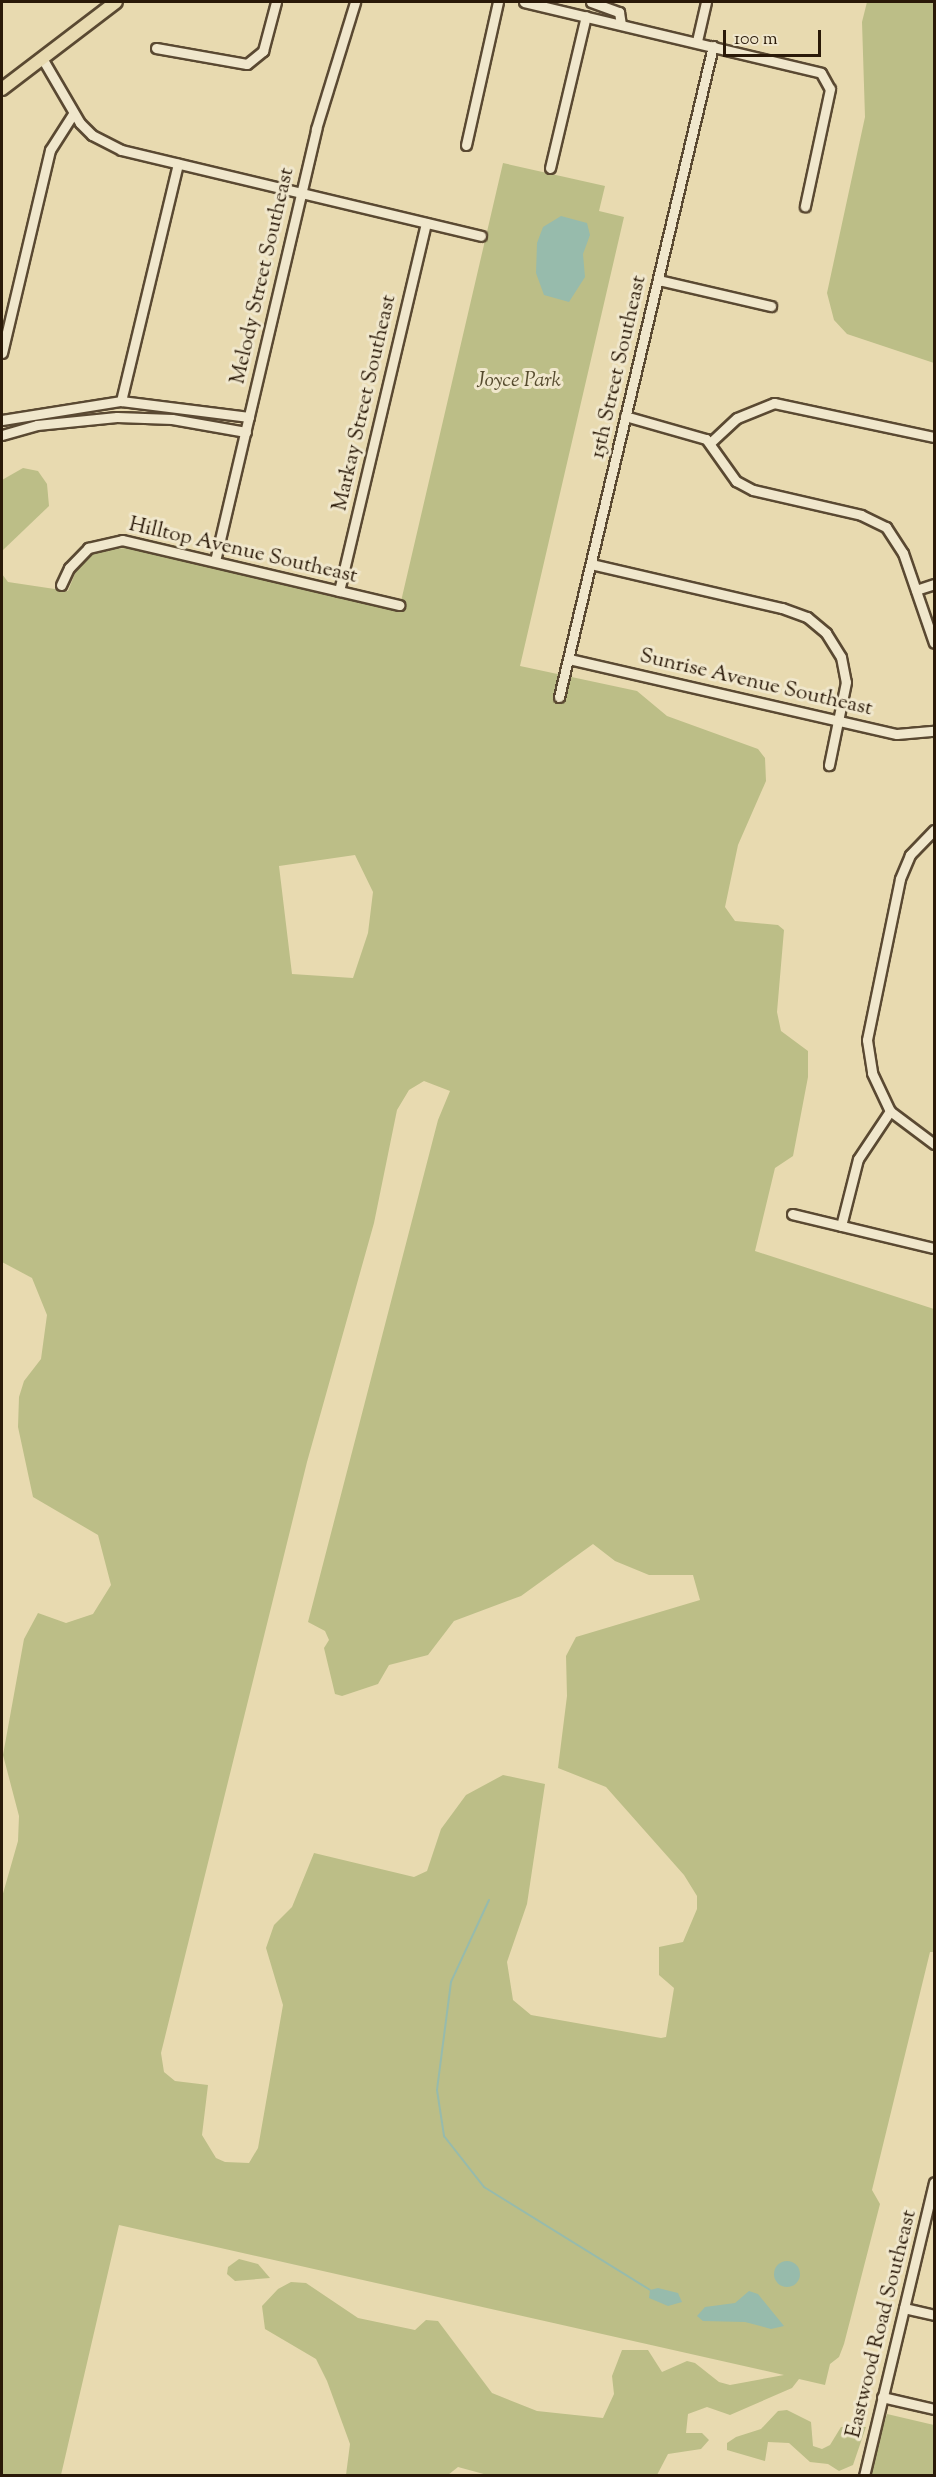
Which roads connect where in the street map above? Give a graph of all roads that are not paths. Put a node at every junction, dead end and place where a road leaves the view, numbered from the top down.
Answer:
1 (116, 2) edge
2 (276, 2) edge
3 (355, 2) edge
4 (498, 2) edge
5 (524, 2) edge
6 (591, 2) edge
7 (703, 2) edge
8 (586, 16) junction
9 (621, 24) junction
10 (697, 41) junction
11 (713, 45) junction
12 (156, 48) dead end
13 (42, 58) junction
14 (2, 89) edge
15 (73, 114) junction
16 (466, 145) dead end
17 (178, 164) junction
18 (550, 168) dead end
19 (301, 193) junction
20 (805, 206) dead end
21 (426, 223) junction
22 (481, 236) dead end
23 (658, 280) junction
24 (771, 306) dead end
25 (2, 353) edge
26 (121, 401) junction
27 (249, 417) junction
28 (625, 417) junction
29 (2, 420) edge
30 (246, 432) junction
31 (2, 435) edge
32 (934, 437) edge
33 (711, 442) junction
34 (215, 561) junction
35 (591, 564) junction
36 (934, 584) edge
37 (61, 585) dead end
38 (916, 590) junction
39 (339, 591) junction
40 (400, 605) dead end
41 (934, 643) edge
42 (569, 659) junction
43 (560, 698) dead end
44 (840, 722) junction
45 (934, 731) edge
46 (829, 765) dead end
47 (934, 830) edge
48 (890, 1111) junction
49 (934, 1144) edge
50 (792, 1214) dead end
51 (841, 1226) junction
52 (934, 1248) edge
53 (934, 2182) edge
54 (904, 2308) junction
55 (934, 2315) edge
56 (882, 2397) junction
57 (934, 2409) edge
58 (864, 2475) edge

1 - 13 main road
2 - 12 street
3 - 19 street, Melody Street Southeast
4 - 16 street
5 - 8 street
6 - 9 street
7 - 10 street
8 - 9 street
8 - 18 street
9 - 10 street
10 - 11 street
11 - 20 street
11 - 23 street, 15th Street Southeast
13 - 14 main road
13 - 15 street
15 - 17 street
15 - 25 street
17 - 19 street
17 - 26 street
19 - 21 street
19 - 27 street, Melody Street Southeast
21 - 22 street
21 - 39 street, Markay Street Southeast
23 - 24 street
23 - 28 street, 15th Street Southeast
26 - 27 street
26 - 29 street
27 - 30 street, Melody Street Southeast
28 - 33 street
28 - 35 street, 15th Street Southeast
30 - 31 street
30 - 34 street, Melody Street Southeast
32 - 33 street
33 - 38 street
34 - 37 street, Hilltop Avenue Southeast
34 - 39 street, Hilltop Avenue Southeast
35 - 42 street, 15th Street Southeast
35 - 44 street
36 - 38 street
38 - 41 street
39 - 40 street, Hilltop Avenue Southeast
42 - 43 street, 15th Street Southeast
42 - 44 street, Sunrise Avenue Southeast
44 - 45 street, Sunrise Avenue Southeast
44 - 46 street
47 - 48 street
48 - 49 street
48 - 51 street
50 - 51 street
51 - 52 street
53 - 54 street, Eastwood Road Southeast
54 - 55 street
54 - 56 street, Eastwood Road Southeast
56 - 57 street
56 - 58 street, Eastwood Road Southeast

